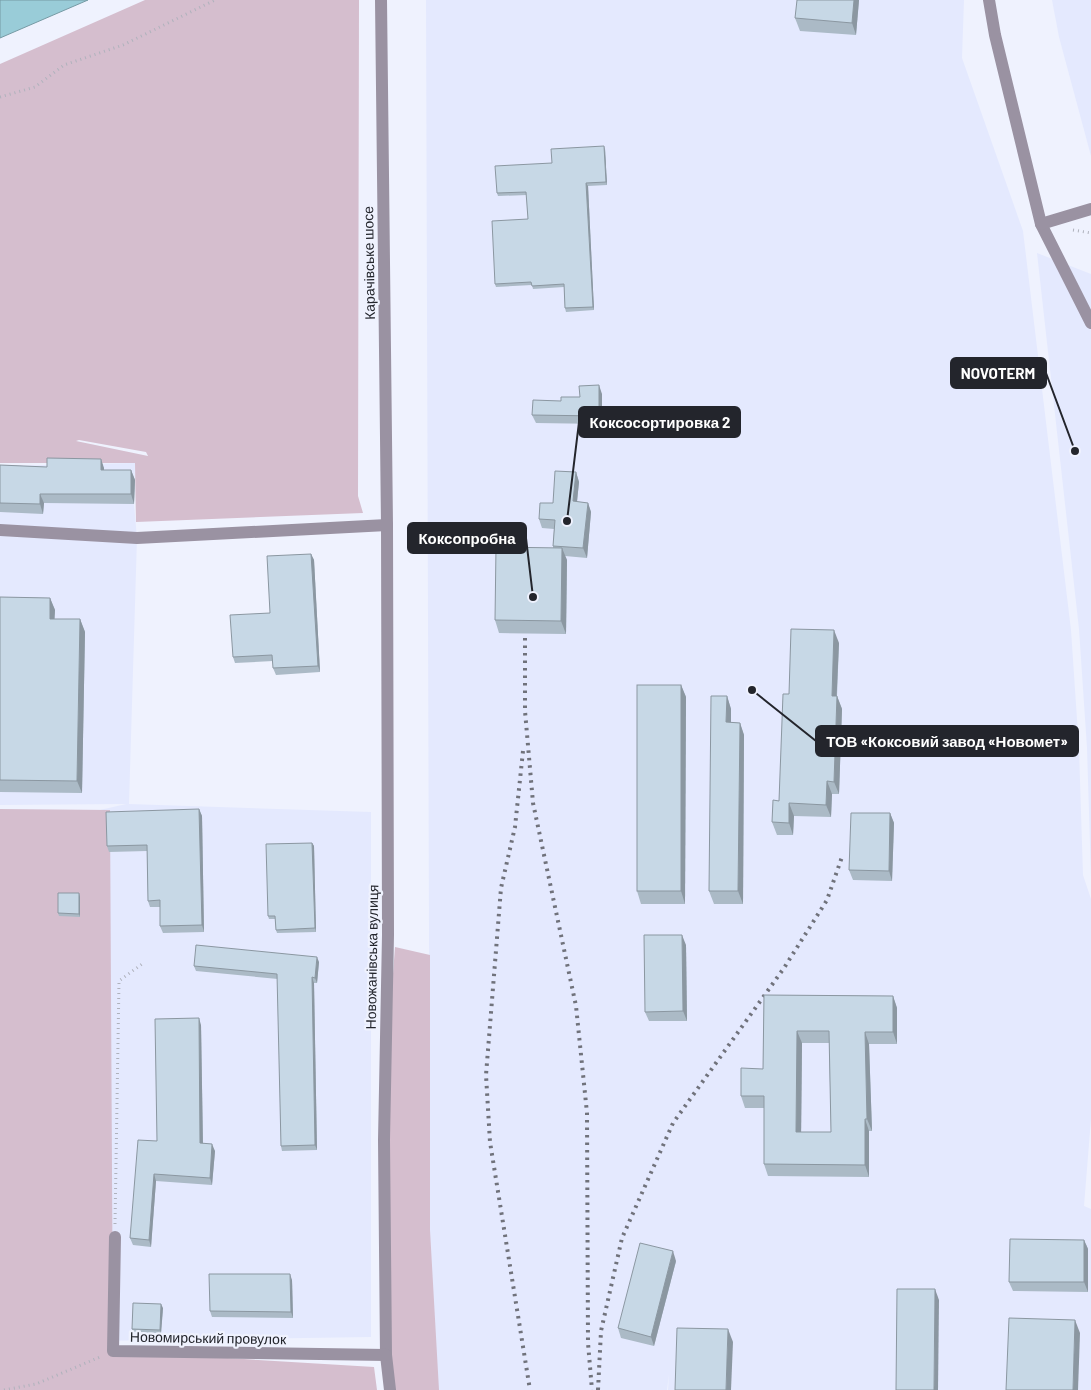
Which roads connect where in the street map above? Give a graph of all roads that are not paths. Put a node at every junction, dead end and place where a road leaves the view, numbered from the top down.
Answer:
1 (381, 0) edge
2 (989, 0) edge
3 (1091, 208) edge
4 (1041, 224) junction
5 (1091, 323) edge
6 (387, 525) junction
7 (0, 530) edge
8 (115, 1237) road end
9 (386, 1355) junction
10 (390, 1390) edge

1 - 6 street, Карачівське шосе
2 - 4 street
3 - 4 street
4 - 5 street
6 - 7 street
6 - 9 street, Новожанівська вулиця
8 - 9 street, Новомирський провулок
9 - 10 street, Новожанівська вулиця

